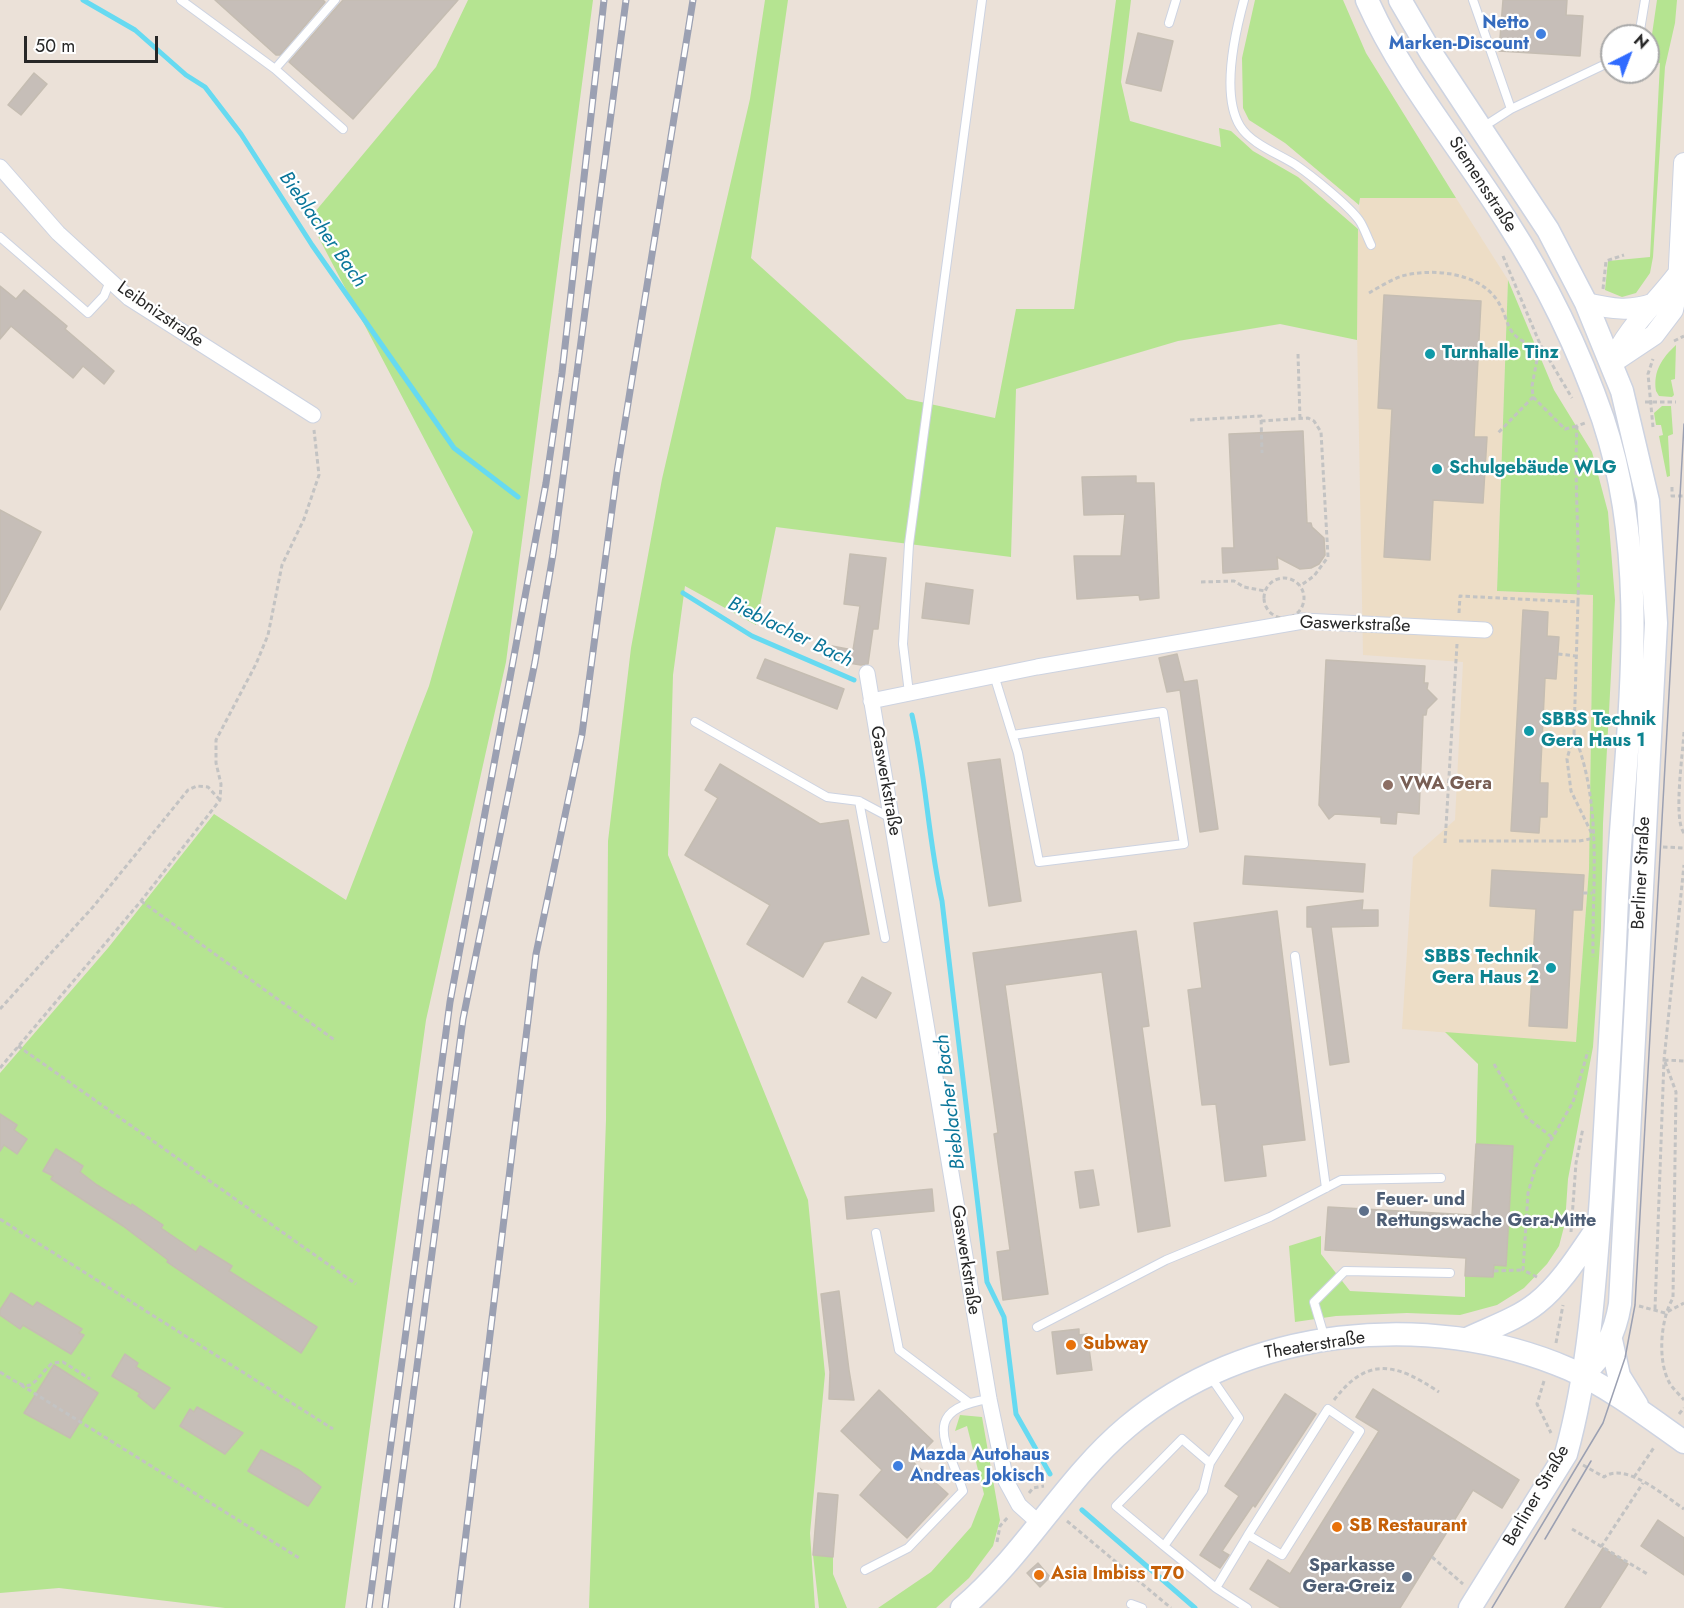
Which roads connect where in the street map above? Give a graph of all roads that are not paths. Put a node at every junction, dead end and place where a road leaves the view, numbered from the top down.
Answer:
1 (181, 0) edge
2 (335, 0) edge
3 (982, 0) edge
4 (1176, 0) edge
5 (1244, 0) edge
6 (1367, 0) edge
7 (1400, 0) edge
8 (1473, 0) edge
9 (1645, 0) edge
10 (1169, 23) dead end
11 (1641, 24) edge
12 (1600, 67) edge
13 (274, 69) junction
14 (1511, 109) junction
15 (343, 129) dead end
16 (1481, 129) junction
17 (1684, 163) edge
18 (0, 167) edge
19 (0, 237) edge
20 (1371, 244) dead end
21 (1677, 274) junction
22 (110, 281) junction
23 (1594, 298) junction
24 (1655, 303) junction
25 (1612, 363) junction
26 (1586, 376) junction
27 (313, 415) road end
28 (1485, 630) dead end
29 (867, 673) dead end
30 (994, 675) junction
31 (909, 693) junction
32 (872, 701) junction
33 (695, 722) dead end
34 (1013, 735) junction
35 (859, 801) junction
36 (891, 818) junction
37 (885, 938) dead end
38 (1295, 956) dead end
39 (1441, 1178) dead end
40 (1326, 1188) junction
41 (1599, 1227) junction
42 (876, 1233) dead end
43 (1450, 1273) dead end
44 (1037, 1327) dead end
45 (1467, 1339) junction
46 (1611, 1340) junction
47 (1326, 1341) junction
48 (1209, 1375) junction
49 (1582, 1376) junction
50 (989, 1399) junction
51 (968, 1402) junction
52 (1641, 1412) junction
53 (1684, 1442) edge
54 (1210, 1463) junction
55 (1039, 1523) junction
56 (1248, 1535) junction
57 (1164, 1546) junction
58 (866, 1570) dead end
59 (1216, 1588) junction
60 (1470, 1599) edge
61 (1131, 1604) dead end
62 (962, 1608) edge
63 (1143, 1608) edge
64 (1247, 1608) edge

1 - 13 lane
2 - 13 lane
3 - 31 lane
4 - 10 lane
5 - 20 lane
6 - 26 main road, Siemensstraße
7 - 16 main road, Siemensstraße
8 - 14 lane
9 - 11 lane
12 - 14 lane
13 - 15 lane
14 - 16 lane
16 - 23 main road, Siemensstraße
17 - 21 street
18 - 22 street, Leibnizstraße
19 - 22 lane
21 - 24 street
21 - 25 street
22 - 27 street, Leibnizstraße
23 - 24 street
23 - 25 main road, Siemensstraße
24 - 25 street
25 - 26 main road
25 - 46 main road, Berliner Straße
26 - 41 main road, Berliner Straße
28 - 30 street, Gaswerkstraße
29 - 32 street, Gaswerkstraße
30 - 31 street, Gaswerkstraße
30 - 34 lane
31 - 32 street, Gaswerkstraße
32 - 36 street, Gaswerkstraße
33 - 35 lane
34 - 34 lane
35 - 36 lane
35 - 37 lane
36 - 50 street, Gaswerkstraße
38 - 40 lane
39 - 40 lane
40 - 44 lane
41 - 45 main road
41 - 49 main road, Berliner Straße
42 - 51 lane
43 - 47 lane
45 - 47 main road, Theaterstraße
45 - 49 main road, Theaterstraße
46 - 49 main road, Berliner Straße
46 - 52 main road
47 - 48 main road, Theaterstraße
48 - 54 lane
48 - 55 main road, Theaterstraße
49 - 52 main road, Theaterstraße
49 - 60 main road, Berliner Straße
50 - 51 lane
50 - 55 street, Gaswerkstraße
51 - 58 lane
52 - 53 main road, Theaterstraße
54 - 57 lane
54 - 57 lane
55 - 62 main road, Theaterstraße
56 - 56 lane
56 - 59 lane
57 - 59 lane
59 - 64 lane
61 - 63 lane

